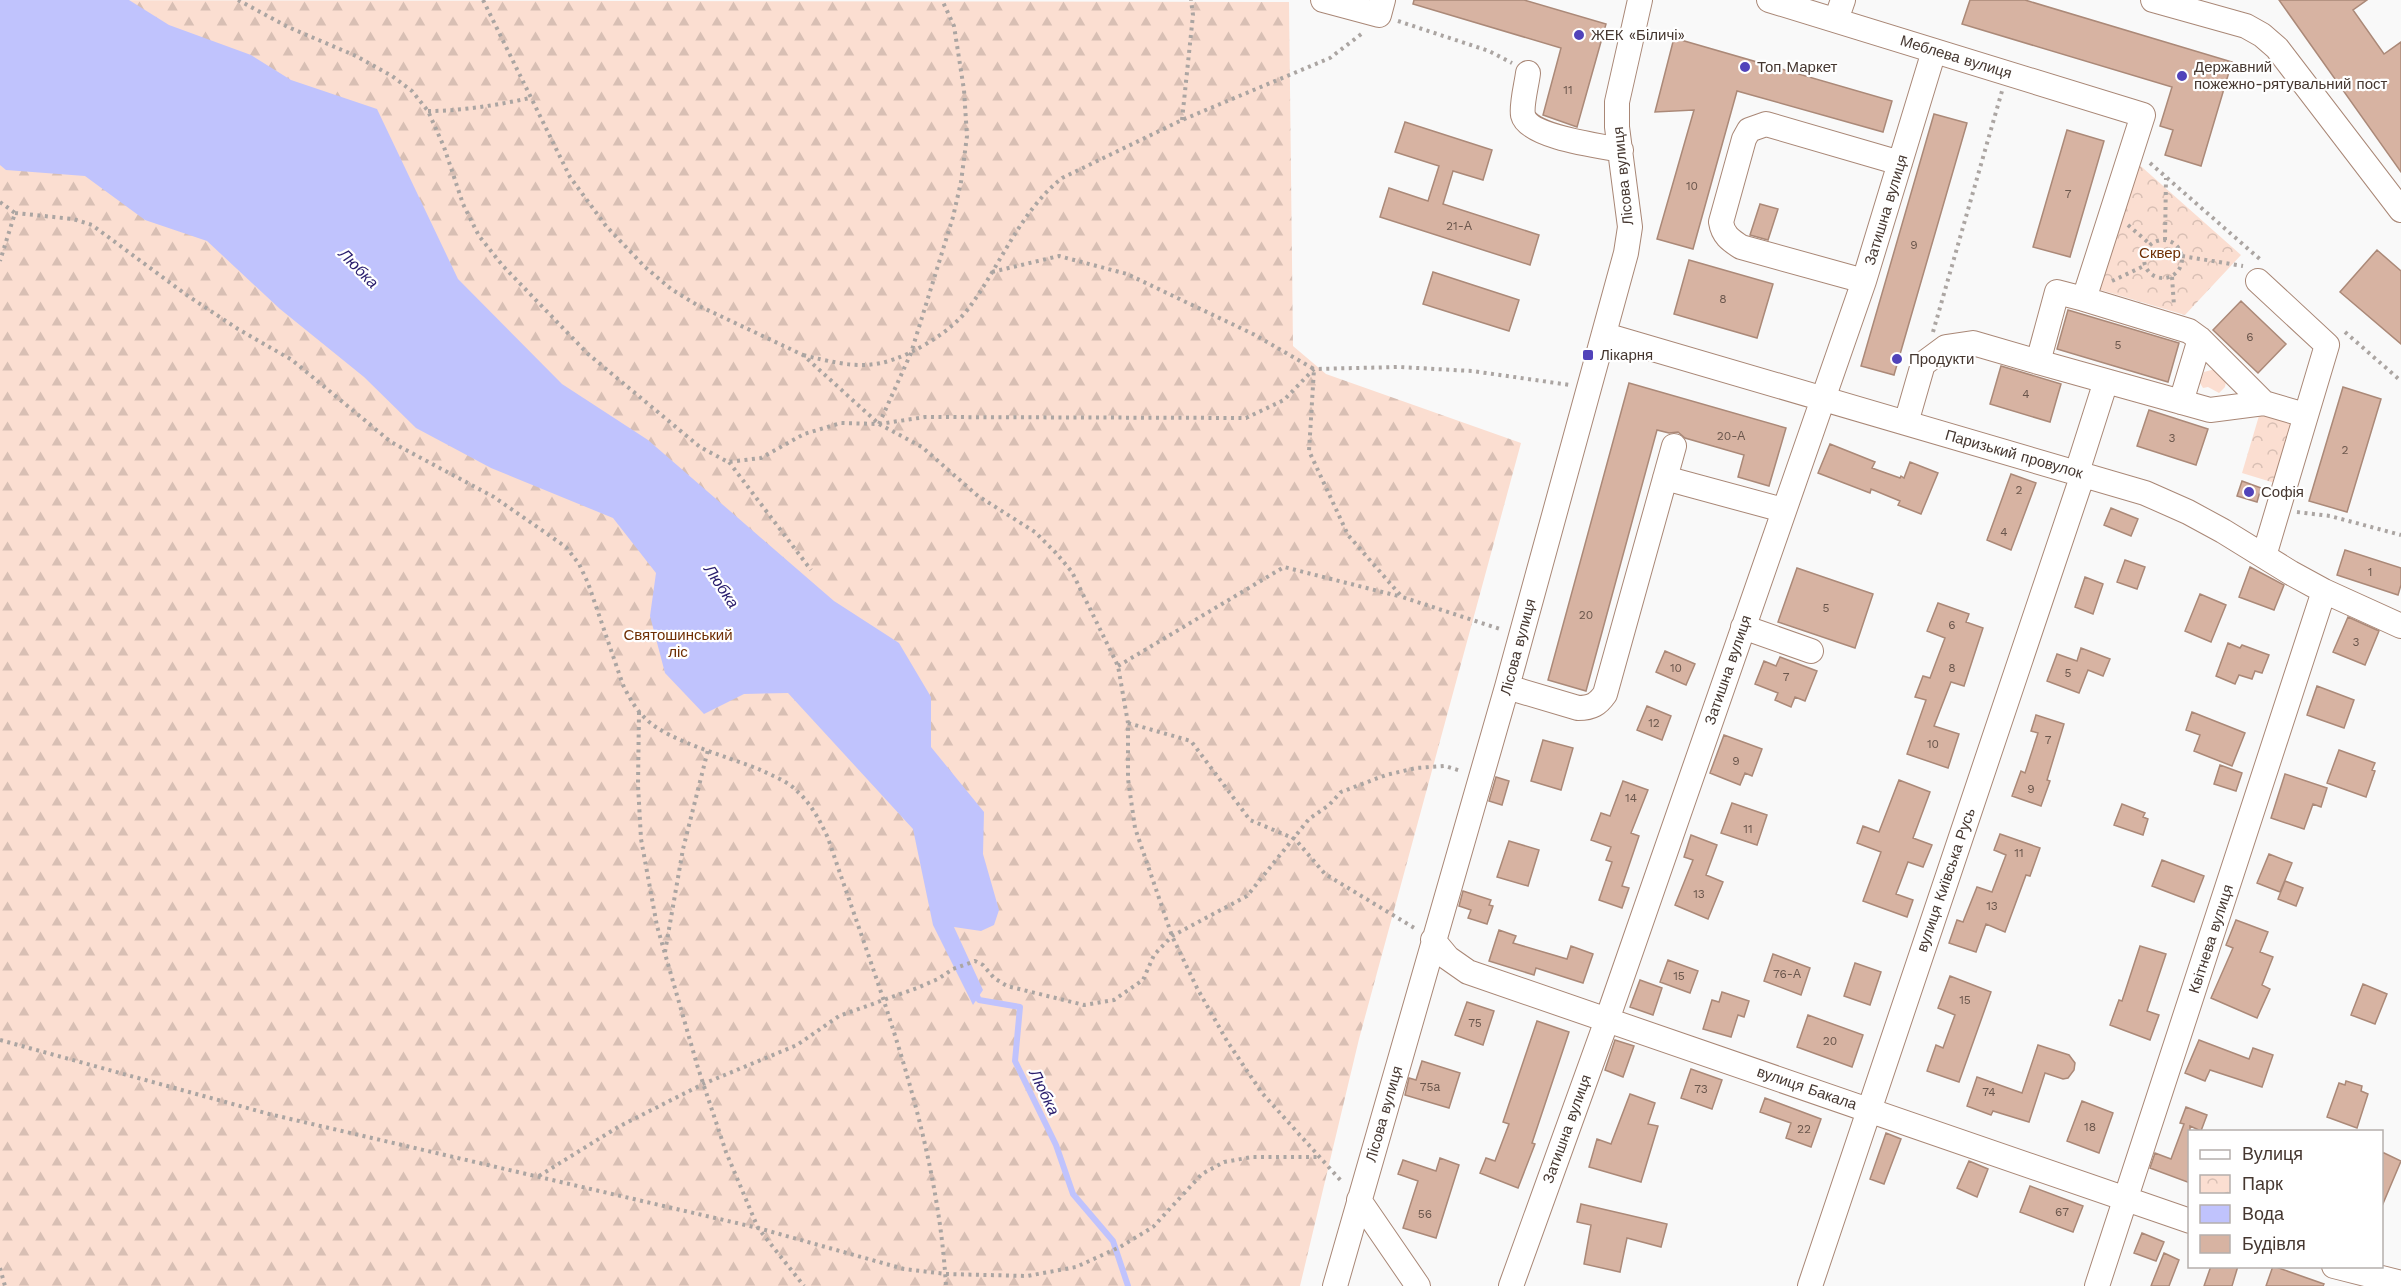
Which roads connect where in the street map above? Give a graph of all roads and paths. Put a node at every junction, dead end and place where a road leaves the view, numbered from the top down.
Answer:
1 (238, 0) edge
2 (483, 0) edge
3 (942, 0) edge
4 (1191, 0) edge
5 (1323, 0) edge
6 (1640, 0) edge
7 (1769, 0) edge
8 (2153, 0) edge
9 (1381, 7) edge
10 (1840, 10) edge
11 (1934, 51) junction
12 (2007, 72) junction
13 (1528, 73) joint
14 (530, 98) junction
15 (428, 111) junction
16 (1182, 120) junction
17 (1621, 150) junction
18 (1900, 164) junction
19 (2166, 178) dead end
20 (0, 202) edge
21 (2401, 210) edge
22 (15, 213) junction
23 (2165, 240) junction
24 (2182, 256) junction
25 (0, 261) edge
26 (2144, 266) junction
27 (992, 272) junction
28 (2254, 274) joint
29 (2172, 277) junction
30 (1864, 281) junction
31 (2085, 296) junction
32 (2175, 326) junction
33 (1605, 335) junction
34 (2199, 339) junction
35 (911, 352) junction
36 (803, 355) junction
37 (2038, 362) junction
38 (1923, 364) junction
39 (1314, 369) junction
40 (2106, 381) junction
41 (1589, 388) junction
42 (1821, 399) junction
43 (2181, 402) junction
44 (2264, 403) junction
45 (2305, 415) junction
46 (1906, 423) junction
47 (879, 424) junction
48 (1674, 446) dead end
49 (728, 462) junction
50 (2080, 473) junction
51 (1665, 478) junction
52 (1783, 510) junction
53 (2277, 510) junction
54 (2401, 535) edge
55 (2264, 556) junction
56 (811, 570) dead end
57 (2324, 591) junction
58 (1402, 597) junction
59 (2401, 626) edge
60 (1743, 627) junction
61 (1521, 636) junction
62 (1812, 651) dead end
63 (1118, 666) junction
64 (1507, 687) junction
65 (639, 711) junction
66 (1128, 723) junction
67 (708, 750) junction
68 (1482, 773) junction
69 (1295, 839) junction
70 (1172, 936) junction
71 (1433, 940) junction
72 (665, 953) junction
73 (883, 1000) junction
74 (1607, 1020) junction
75 (0, 1040) edge
76 (703, 1084) junction
77 (1869, 1109) junction
78 (1321, 1157) junction
79 (538, 1177) junction
80 (2127, 1199) junction
81 (1359, 1200) junction
82 (2188, 1220) edge
83 (758, 1228) junction
84 (0, 1268) edge
85 (2344, 1268) edge
86 (946, 1274) junction
87 (2398, 1279) edge
88 (5, 1286) edge
89 (804, 1286) edge
90 (946, 1286) edge
91 (1335, 1286) edge
92 (1418, 1286) edge
93 (1511, 1286) edge
94 (1810, 1286) edge
95 (2097, 1286) edge

1 - 15 path
2 - 14 path
3 - 35 path
4 - 16 path
5 - 9 street
6 - 17 street, Лісова вулиця
7 - 10 street, Меблева вулиця
8 - 21 street
9 - 13 path
9 - 16 path
10 - 11 street, Меблева вулиця
11 - 12 street, Меблева вулиця
11 - 18 street, Затишна вулиця
12 - 31 street, Меблева вулиця
12 - 38 path
13 - 17 street
14 - 15 path
14 - 36 path
15 - 49 path
16 - 27 path
17 - 33 street, Лісова вулиця
18 - 30 street, Затишна вулиця
18 - 30 street
19 - 23 path
20 - 22 path
22 - 25 path
22 - 65 path
23 - 24 path
23 - 26 path
24 - 28 path
24 - 29 path
26 - 29 path
26 - 31 path
27 - 35 path
27 - 39 path
28 - 45 street
29 - 32 path
30 - 42 street, Затишна вулиця
31 - 32 street
31 - 37 street
32 - 34 street
33 - 41 street, Лісова вулиця
33 - 42 street, Паризький провулок
34 - 43 street
34 - 44 street
35 - 36 path
35 - 47 path
36 - 47 path
37 - 38 street
37 - 40 street
38 - 46 street
39 - 41 path
39 - 47 path
39 - 58 path
40 - 43 street
40 - 50 street, вулиця Київська Русь
41 - 61 street, Лісова вулиця
42 - 46 street, Паризький провулок
42 - 52 street, Затишна вулиця
43 - 44 street
44 - 45 street
45 - 53 street
46 - 50 street, Паризький провулок
47 - 49 path
47 - 63 path
48 - 51 street
49 - 56 path
50 - 55 street, Паризький провулок
50 - 77 street, вулиця Київська Русь
51 - 52 street
51 - 64 street
52 - 60 street, Затишна вулиця
53 - 54 path
53 - 55 street
55 - 57 street, Паризький провулок
57 - 59 street, Паризький провулок
57 - 80 street, Квітнева вулиця
58 - 61 path
58 - 63 path
60 - 62 street
60 - 74 street, Затишна вулиця
61 - 64 street, Лісова вулиця
63 - 66 path
64 - 68 street, Лісова вулиця
65 - 67 path
65 - 72 path
66 - 69 path
66 - 70 path
67 - 72 path
67 - 73 path
68 - 69 path
68 - 71 street, Лісова вулиця
69 - 70 path
69 - 71 path
70 - 73 path
70 - 78 path
71 - 74 street, вулиця Бакала
71 - 81 street, Лісова вулиця
72 - 76 path
73 - 76 path
73 - 86 path
74 - 77 street, вулиця Бакала
74 - 93 street, Затишна вулиця
75 - 79 path
76 - 79 path
76 - 83 path
77 - 80 street, вулиця Бакала
77 - 94 street, вулиця Київська Русь
78 - 81 path
78 - 86 path
79 - 83 path
80 - 82 street, вулиця Бакала
80 - 95 street, Квітнева вулиця
81 - 91 street, Лісова вулиця
81 - 92 street
83 - 86 path
83 - 89 path
84 - 88 path
85 - 87 street
86 - 90 path

